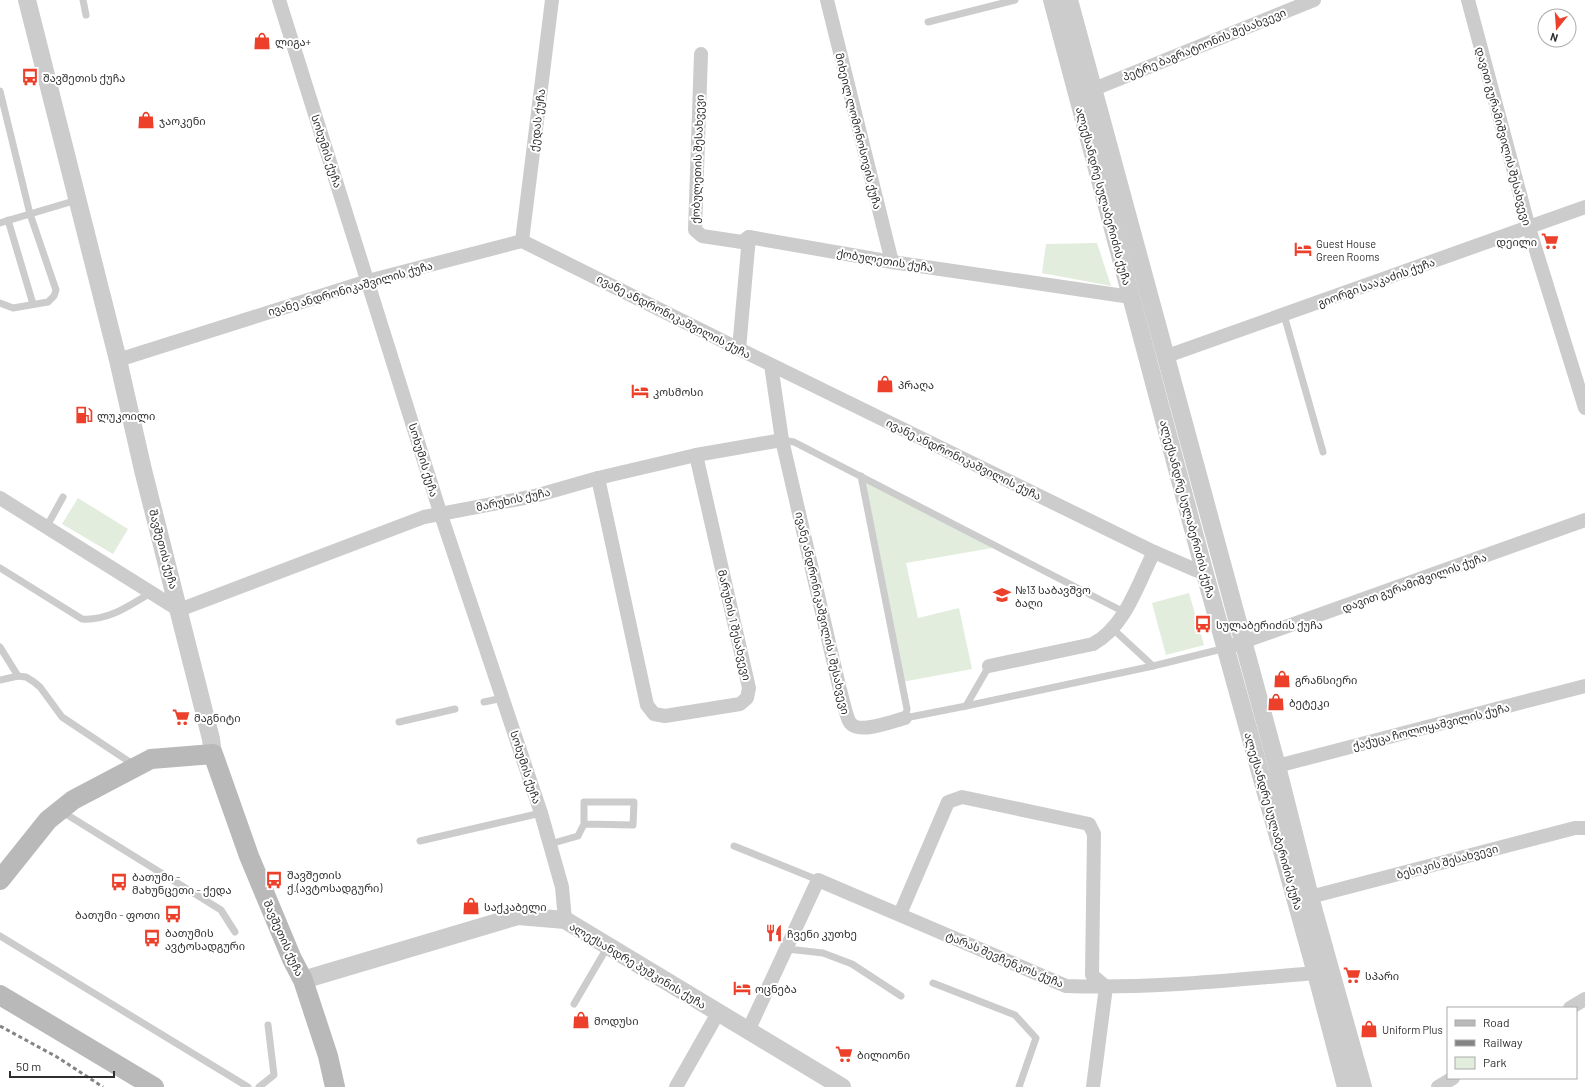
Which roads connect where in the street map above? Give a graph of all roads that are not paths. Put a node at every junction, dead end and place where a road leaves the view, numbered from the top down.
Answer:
1 (27, 0) edge
2 (83, 0) edge
3 (279, 0) edge
4 (552, 0) edge
5 (826, 0) edge
6 (1015, 0) edge
7 (1052, 0) edge
8 (1070, 0) edge
9 (1314, 0) edge
10 (1468, 0) edge
11 (86, 15) dead end
12 (928, 22) dead end
13 (701, 54) dead end
14 (1094, 89) junction
15 (0, 91) edge
16 (78, 200) junction
17 (1585, 207) edge
18 (30, 214) junction
19 (8, 220) junction
20 (0, 223) edge
21 (1529, 228) junction
22 (749, 237) junction
23 (522, 241) junction
24 (892, 262) junction
25 (368, 281) junction
26 (1140, 295) junction
27 (0, 304) edge
28 (33, 304) junction
29 (1284, 315) junction
30 (739, 349) junction
31 (1167, 356) junction
32 (118, 360) junction
33 (771, 365) junction
34 (1585, 408) edge
35 (782, 440) junction
36 (1323, 452) dead end
37 (696, 455) junction
38 (860, 476) junction
39 (598, 478) junction
40 (63, 497) dead end
41 (0, 498) edge
42 (440, 512) junction
43 (1585, 520) edge
44 (47, 526) junction
45 (1154, 552) junction
46 (0, 568) edge
47 (1205, 574) junction
48 (152, 592) junction
49 (179, 610) junction
50 (1124, 612) junction
51 (1113, 629) junction
52 (1234, 645) junction
53 (0, 647) edge
54 (989, 666) joint
55 (1153, 666) junction
56 (18, 676) junction
57 (0, 680) edge
58 (1585, 686) edge
59 (503, 698) junction
60 (484, 702) dead end
61 (966, 706) junction
62 (455, 709) dead end
63 (905, 718) junction
64 (399, 722) dead end
65 (213, 754) junction
66 (135, 766) junction
67 (1277, 766) junction
68 (60, 810) junction
69 (541, 813) junction
70 (584, 824) junction
71 (1585, 828) edge
72 (420, 841) dead end
73 (550, 844) junction
74 (734, 846) dead end
75 (0, 880) edge
76 (818, 880) junction
77 (1310, 897) junction
78 (900, 914) junction
79 (565, 920) junction
80 (235, 932) dead end
81 (0, 936) edge
82 (608, 946) junction
83 (787, 949) junction
84 (1316, 973) junction
85 (303, 980) junction
86 (933, 983) dead end
87 (1106, 987) junction
88 (0, 995) edge
89 (901, 996) dead end
90 (1585, 999) edge
91 (574, 1004) dead end
92 (1572, 1007) edge
93 (718, 1013) junction
94 (268, 1025) dead end
95 (748, 1031) junction
96 (1451, 1079) edge
97 (154, 1087) edge
98 (248, 1087) edge
99 (259, 1087) edge
100 (335, 1087) edge
101 (676, 1087) edge
102 (842, 1087) edge
103 (1018, 1087) edge
104 (1093, 1087) edge
105 (1346, 1087) edge
106 (1363, 1087) edge
107 (1438, 1087) edge

1 - 16 street, შავშეთის ქუჩა
2 - 11 lane
3 - 25 street, სოხუმის ქუჩა
4 - 23 street, ქედას ქუჩა
5 - 24 street, მიხეილ ლომონოსოვის ქუჩა
6 - 12 lane
7 - 26 street, ალექსანდრე სულაბერიძის ქუჩა
8 - 14 street, ალექსანდრე სულაბერიძის ქუჩა
9 - 14 street, პეტრე ბაგრატიონის შესახვევი
10 - 21 street, დავით გურამიშვილის შესახვევი
13 - 22 street, ქობულეთის შესახვევი
14 - 26 street, ალექსანდრე სულაბერიძის ქუჩა
15 - 18 lane
16 - 18 lane
16 - 32 street, შავშეთის ქუჩა
17 - 21 street, გიორგი სააკაძის ქუჩა
18 - 19 lane
18 - 28 lane
19 - 20 lane
19 - 28 lane
21 - 29 street, გიორგი სააკაძის ქუჩა
21 - 34 street, დავით გურამიშვილის შესახვევი
22 - 24 street, ქობულეთის ქუჩა
22 - 30 street
23 - 25 street, ივანე ანდრონიკაშვილის ქუჩა
23 - 30 street, ივანე ანდრონიკაშვილის ქუჩა
24 - 26 street, ქობულეთის ქუჩა
25 - 32 street, ივანე ანდრონიკაშვილის ქუჩა
25 - 42 street, სოხუმის ქუჩა
26 - 31 street, ალექსანდრე სულაბერიძის ქუჩა
26 - 47 street, ალექსანდრე სულაბერიძის ქუჩა
27 - 28 lane
29 - 31 street, გიორგი სააკაძის ქუჩა
29 - 36 lane
30 - 33 street, ივანე ანდრონიკაშვილის ქუჩა
31 - 52 street, ალექსანდრე სულაბერიძის ქუჩა
32 - 49 street, შავშეთის ქუჩა
33 - 35 street
33 - 45 street, ივანე ანდრონიკაშვილის ქუჩა
35 - 37 street, მარუხის ქუჩა
35 - 38 lane
35 - 63 street, ივანე ანდრონიკაშვილის I შესახვევი
37 - 39 street, მარუხის ქუჩა
37 - 39 street, მარუხის 1 შესახვევი
38 - 50 lane
38 - 63 lane
39 - 42 street, მარუხის ქუჩა
40 - 44 lane
41 - 44 street
42 - 49 street, მარუხის ქუჩა
42 - 59 street, სოხუმის ქუჩა
43 - 52 street, დავით გურამიშვილის ქუჩა
44 - 48 street
45 - 47 street, ივანე ანდრონიკაშვილის ქუჩა
45 - 50 street
46 - 48 lane
47 - 52 street, ალექსანდრე სულაბერიძის ქუჩა
48 - 49 street
49 - 65 street, შავშეთის ქუჩა
50 - 51 street
51 - 54 street
51 - 55 lane
52 - 55 lane
52 - 67 street, ალექსანდრე სულაბერიძის ქუჩა
52 - 84 street, ალექსანდრე სულაბერიძის ქუჩა
53 - 56 lane
54 - 61 lane
55 - 61 lane
56 - 57 lane
56 - 66 lane
58 - 67 street, ქაქუცა ჩოლოყაშვილის ქუჩა
59 - 60 lane
59 - 69 street, სოხუმის ქუჩა
61 - 63 lane
62 - 64 lane
65 - 66 main road
65 - 85 main road, შავშეთის ქუჩა
66 - 68 main road
67 - 77 street, ალექსანდრე სულაბერიძის ქუჩა
68 - 75 main road
68 - 80 lane
69 - 72 lane
69 - 73 street, სოხუმის ქუჩა
70 - 70 lane
70 - 73 lane
71 - 77 street, ბესიკის შესახვევი
73 - 79 street, სოხუმის ქუჩა
74 - 76 lane, ტარას შევჩენკოს ქუჩა
76 - 78 street, ტარას შევჩენკოს ქუჩა
76 - 83 street
77 - 106 street, ალექსანდრე სულაბერიძის ქუჩა
78 - 87 street, ტარას შევჩენკოს ქუჩა
78 - 87 street
79 - 82 street, ალექსანდრე პუშკინის ქუჩა
79 - 85 street, ალექსანდრე პუშკინის ქუჩა
81 - 98 lane
82 - 91 lane
82 - 93 street, ალექსანდრე პუშკინის ქუჩა
83 - 89 lane
83 - 95 street
84 - 87 street, ტარას შევჩენკოს ქუჩა
84 - 105 street, ალექსანდრე სულაბერიძის ქუჩა
85 - 100 main road, შავშეთის ქუჩა
86 - 103 lane
87 - 104 street
88 - 97 main road
90 - 92 street
93 - 95 street, ალექსანდრე პუშკინის ქუჩა
93 - 101 street
94 - 99 lane
95 - 102 street, ალექსანდრე პუშკინის ქუჩა
96 - 107 street

